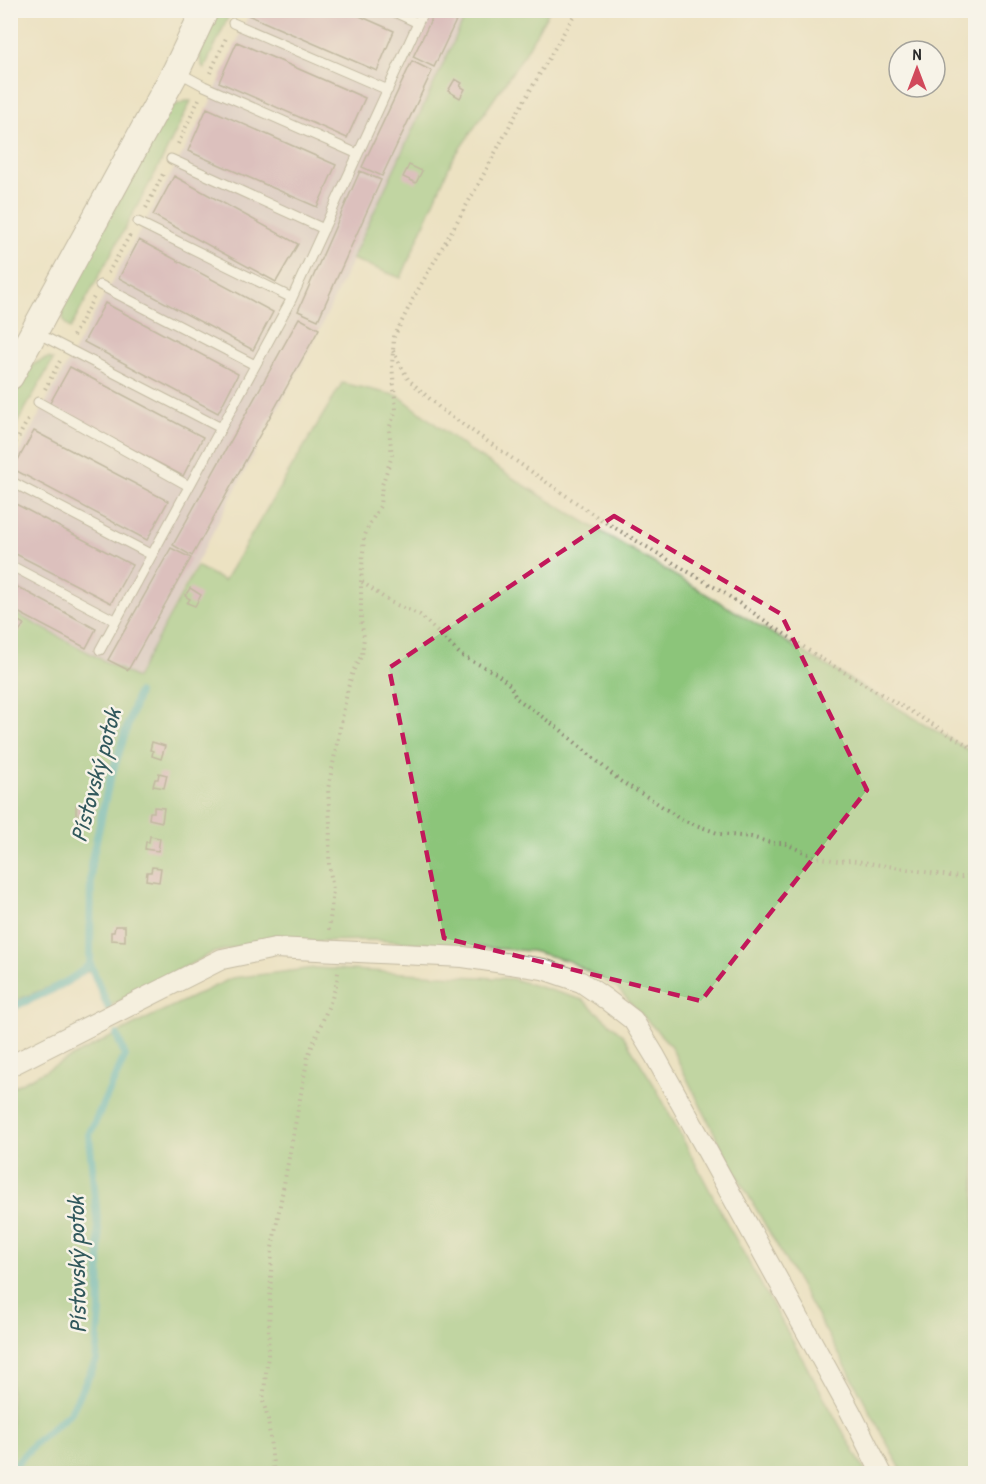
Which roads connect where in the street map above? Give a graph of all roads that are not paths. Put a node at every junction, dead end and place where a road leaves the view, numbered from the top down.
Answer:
1 (205, 10) edge
2 (390, 10) edge
3 (424, 10) edge
4 (233, 23) dead end
5 (418, 23) junction
6 (176, 71) junction
7 (388, 90) junction
8 (358, 154) junction
9 (171, 159) road end
10 (138, 222) road end
11 (324, 229) junction
12 (100, 285) dead end
13 (292, 298) junction
14 (35, 332) junction
15 (255, 365) junction
16 (10, 376) edge
17 (38, 402) dead end
18 (221, 428) junction
19 (10, 481) edge
20 (189, 486) junction
21 (152, 555) junction
22 (10, 565) edge
23 (116, 621) junction
24 (100, 650) dead end
25 (10, 1066) edge
26 (882, 1473) edge

1 - 6 street
2 - 5 lane
3 - 5 lane
4 - 7 lane
5 - 7 lane
6 - 8 lane
6 - 14 street
7 - 8 lane
8 - 11 lane
9 - 11 lane
10 - 13 lane
11 - 13 lane
12 - 15 lane
13 - 15 lane
14 - 16 street
14 - 18 lane
15 - 18 lane
17 - 20 lane
18 - 20 lane
19 - 21 lane
20 - 21 lane
21 - 23 lane
22 - 23 lane
23 - 24 lane
25 - 26 street

